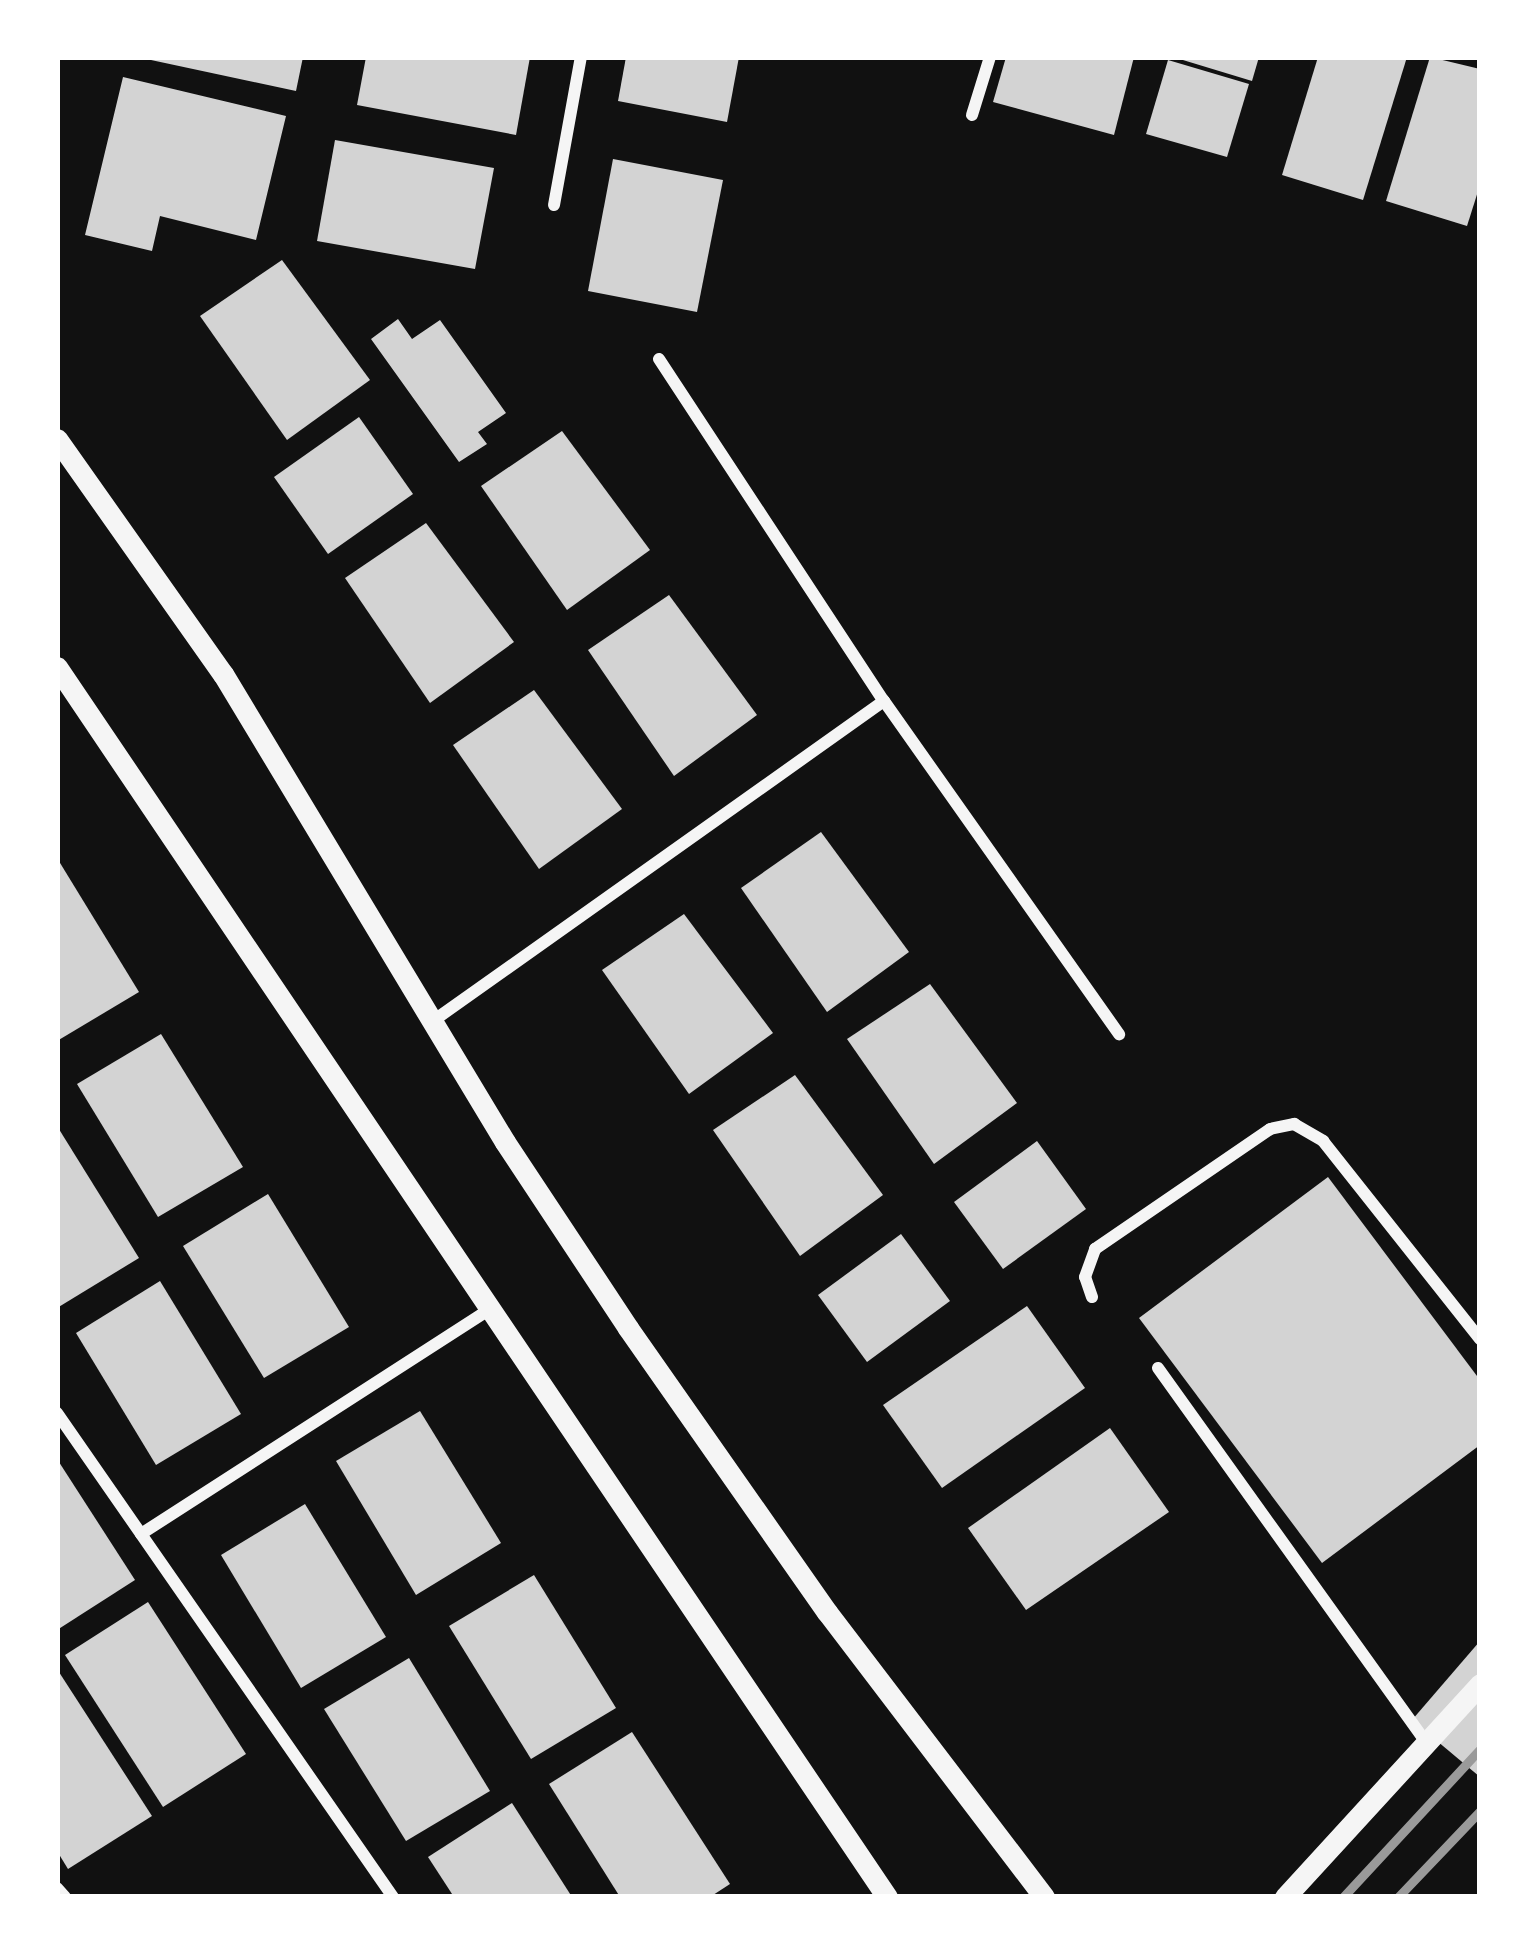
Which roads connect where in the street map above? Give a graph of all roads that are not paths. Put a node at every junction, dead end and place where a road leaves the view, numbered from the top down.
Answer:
1 (581, 57) edge
2 (989, 57) edge
3 (971, 115) dead end
4 (554, 206) dead end
5 (658, 359) dead end
6 (57, 439) edge
7 (57, 667) edge
8 (884, 701) junction
9 (433, 1021) junction
10 (1118, 1034) dead end
11 (1092, 1298) dead end
12 (485, 1312) junction
13 (1480, 1339) edge
14 (1159, 1368) dead end
15 (57, 1413) edge
16 (141, 1534) junction
17 (1480, 1684) edge
18 (1427, 1744) junction
19 (57, 1888) edge
20 (65, 1897) edge
21 (393, 1897) edge
22 (887, 1897) edge
23 (1044, 1897) edge
24 (1285, 1897) edge

1 - 4 street
2 - 3 street
5 - 8 street
6 - 9 street
7 - 12 street
8 - 9 street
8 - 10 street
9 - 23 street
11 - 13 street
12 - 16 street
12 - 22 street
14 - 18 street
15 - 16 street
16 - 21 street
17 - 18 street
18 - 24 street
19 - 20 street

